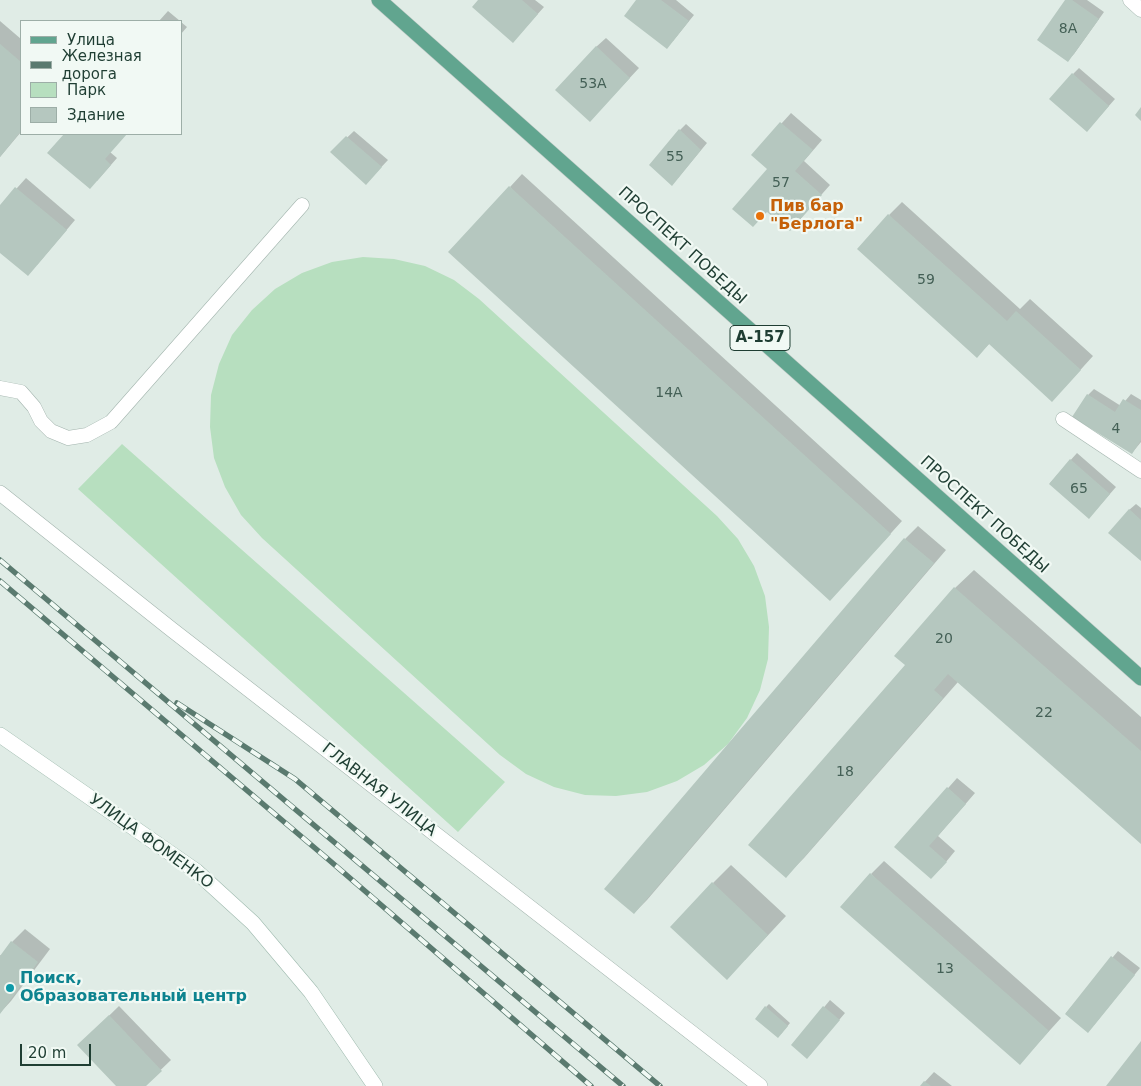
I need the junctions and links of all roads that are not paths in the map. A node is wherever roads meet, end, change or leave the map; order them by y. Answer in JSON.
{"nodes":[{"id":1,"x":378,"y":0,"type":"edge"},
{"id":2,"x":1130,"y":0,"type":"edge"},
{"id":3,"x":1141,"y":10,"type":"edge"},
{"id":4,"x":302,"y":205,"type":"dead end"},
{"id":5,"x":0,"y":388,"type":"edge"},
{"id":6,"x":1063,"y":419,"type":"dead end"},
{"id":7,"x":1141,"y":471,"type":"edge"},
{"id":8,"x":0,"y":493,"type":"edge"},
{"id":9,"x":1141,"y":678,"type":"edge"},
{"id":10,"x":0,"y":735,"type":"edge"},
{"id":11,"x":375,"y":1086,"type":"edge"},
{"id":12,"x":760,"y":1086,"type":"edge"}],
"edges":[{"from":1,"to":9,"type":"main road","name":"ПРОСПЕКТ ПОБЕДЫ","number":"А-157"},
{"from":2,"to":3,"type":"lane"},
{"from":4,"to":5,"type":"lane"},
{"from":6,"to":7,"type":"lane"},
{"from":8,"to":12,"type":"street","name":"ГЛАВНАЯ УЛИЦА"},
{"from":10,"to":11,"type":"street","name":"УЛИЦА ФОМЕНКО"}]}
